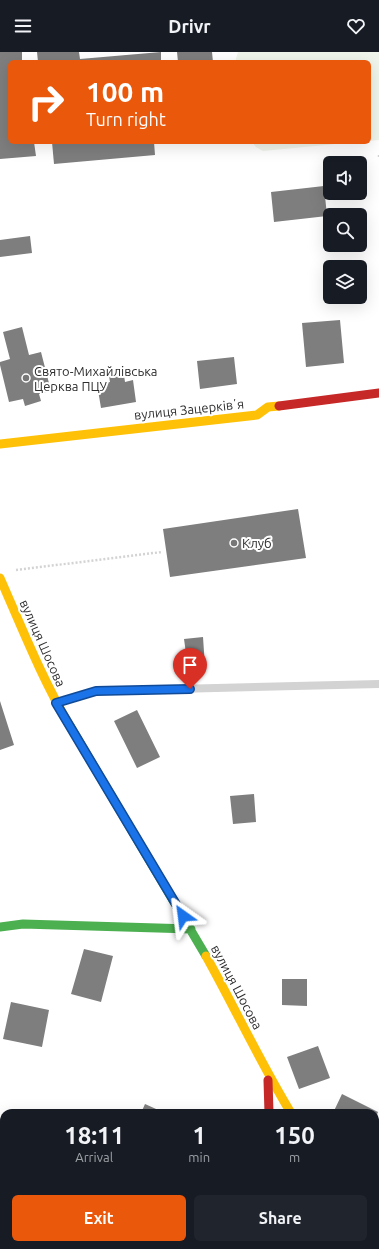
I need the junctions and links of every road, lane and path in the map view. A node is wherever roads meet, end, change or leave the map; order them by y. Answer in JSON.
{"nodes":[{"id":1,"x":379,"y":155,"type":"edge"},
{"id":2,"x":379,"y":159,"type":"edge"},
{"id":3,"x":379,"y":393,"type":"edge"},
{"id":4,"x":0,"y":444,"type":"edge"},
{"id":5,"x":162,"y":552,"type":"dead end"},
{"id":6,"x":16,"y":570,"type":"dead end"},
{"id":7,"x":0,"y":578,"type":"edge"},
{"id":8,"x":379,"y":684,"type":"edge"},
{"id":9,"x":56,"y":703,"type":"junction"},
{"id":10,"x":0,"y":927,"type":"edge"},
{"id":11,"x":191,"y":929,"type":"junction"},
{"id":12,"x":268,"y":1075,"type":"junction"},
{"id":13,"x":269,"y":1109,"type":"edge"},
{"id":14,"x":289,"y":1109,"type":"edge"}],
"edges":[{"from":1,"to":2,"type":"path"},
{"from":3,"to":4,"type":"street","name":"вулиця Зацерківʼя"},
{"from":5,"to":6,"type":"path"},
{"from":7,"to":9,"type":"street","name":"вулиця Шосова"},
{"from":8,"to":9,"type":"lane"},
{"from":9,"to":11,"type":"street","name":"вулиця Шосова"},
{"from":10,"to":11,"type":"street"},
{"from":11,"to":12,"type":"street","name":"вулиця Шосова"},
{"from":12,"to":13,"type":"street"},
{"from":12,"to":14,"type":"street","name":"вулиця Шосова"}]}
